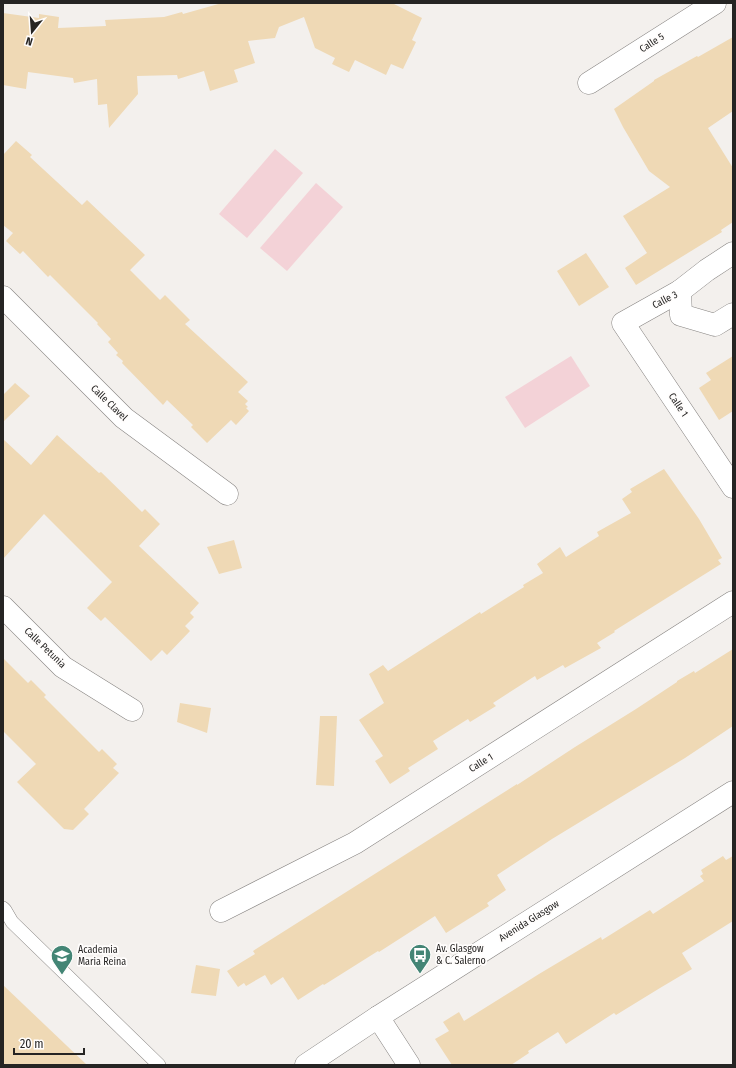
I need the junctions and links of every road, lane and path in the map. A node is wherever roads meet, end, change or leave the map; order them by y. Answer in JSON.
{"nodes":[{"id":1,"x":715,"y":3,"type":"edge"},
{"id":2,"x":589,"y":84,"type":"dead end"},
{"id":3,"x":733,"y":253,"type":"edge"},
{"id":4,"x":680,"y":291,"type":"junction"},
{"id":5,"x":3,"y":297,"type":"edge"},
{"id":6,"x":733,"y":314,"type":"edge"},
{"id":7,"x":623,"y":323,"type":"joint"},
{"id":8,"x":733,"y":487,"type":"edge"},
{"id":9,"x":227,"y":494,"type":"dead end"},
{"id":10,"x":733,"y":602,"type":"edge"},
{"id":11,"x":3,"y":607,"type":"edge"},
{"id":12,"x":132,"y":710,"type":"dead end"},
{"id":13,"x":733,"y":792,"type":"edge"},
{"id":14,"x":3,"y":908,"type":"edge"},
{"id":15,"x":221,"y":911,"type":"dead end"},
{"id":16,"x":378,"y":1016,"type":"junction"},
{"id":17,"x":159,"y":1065,"type":"edge"},
{"id":18,"x":306,"y":1065,"type":"edge"},
{"id":19,"x":409,"y":1065,"type":"edge"}],
"edges":[{"from":1,"to":2,"type":"street","name":"Calle 5"},
{"from":3,"to":4,"type":"street"},
{"from":4,"to":6,"type":"street","name":"Calle 3"},
{"from":4,"to":7,"type":"street","name":"Calle 3"},
{"from":5,"to":9,"type":"street","name":"Calle Clavel"},
{"from":7,"to":8,"type":"street","name":"Calle 1"},
{"from":10,"to":15,"type":"street","name":"Calle 1"},
{"from":11,"to":12,"type":"street","name":"Calle Petunia"},
{"from":13,"to":16,"type":"street","name":"Avenida Glasgow"},
{"from":14,"to":17,"type":"lane"},
{"from":16,"to":18,"type":"street","name":"Avenida Glasgow"},
{"from":16,"to":19,"type":"street"}]}
